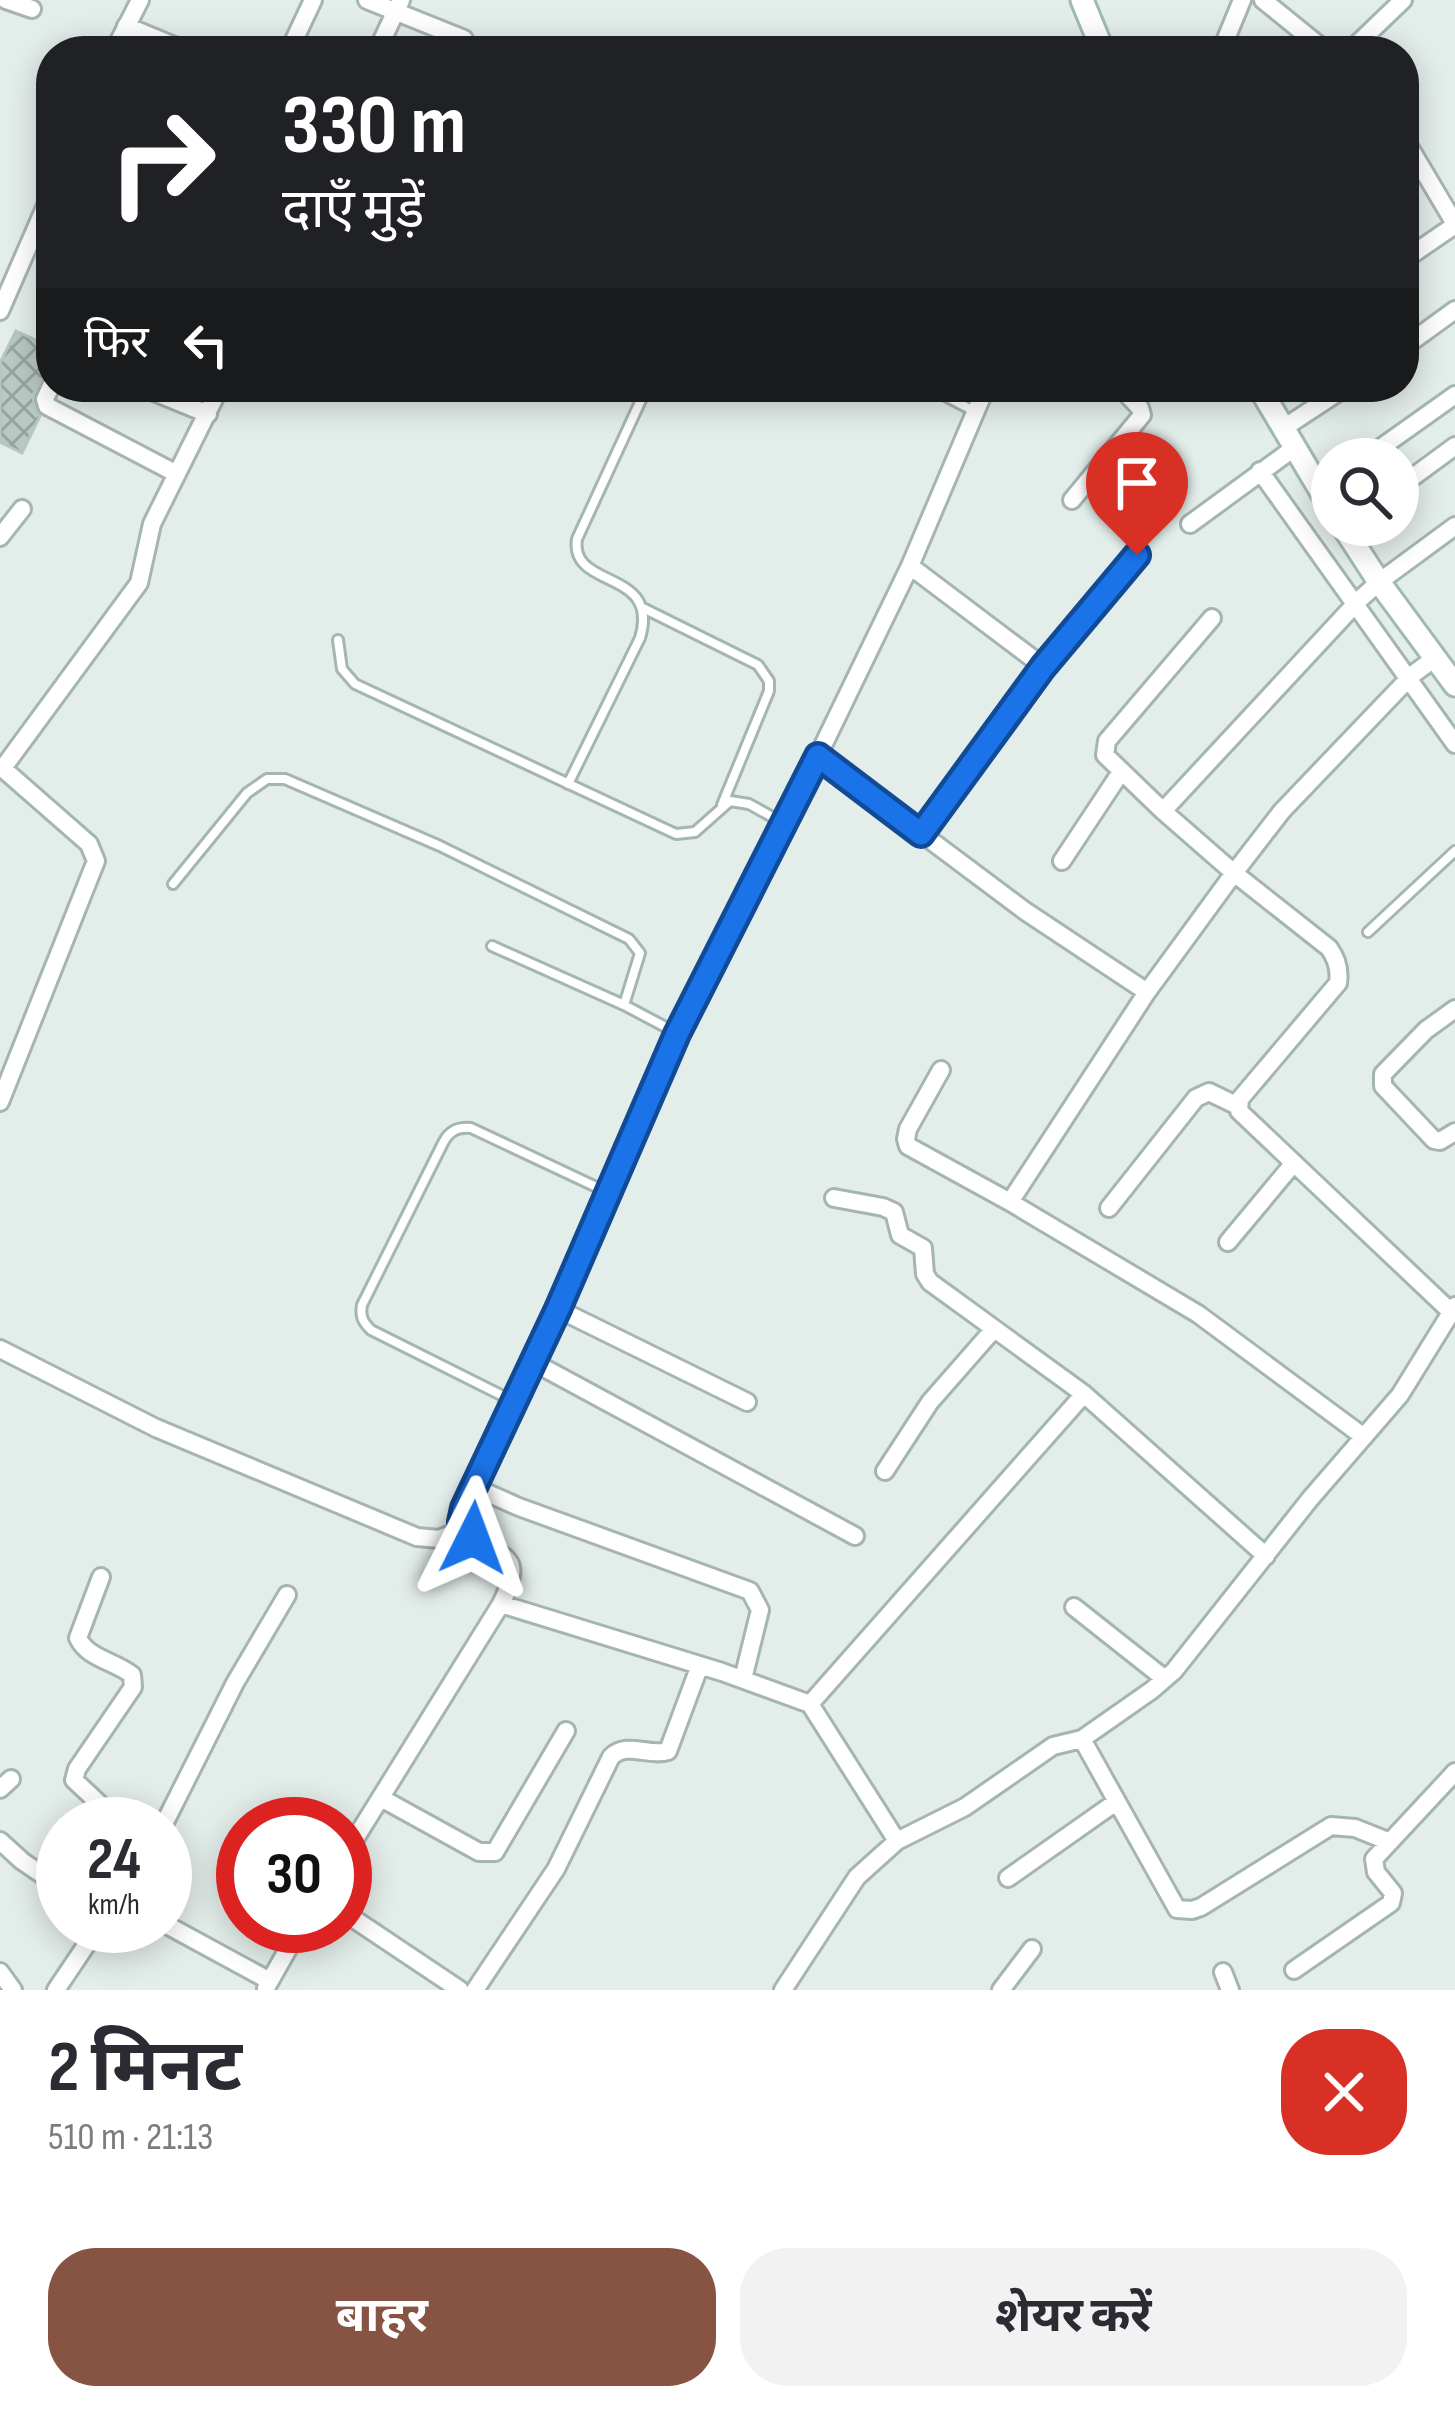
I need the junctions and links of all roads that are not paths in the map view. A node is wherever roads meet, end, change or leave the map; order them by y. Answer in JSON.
{"nodes":[{"id":1,"x":6,"y":0,"type":"edge"},
{"id":2,"x":140,"y":0,"type":"edge"},
{"id":3,"x":313,"y":0,"type":"edge"},
{"id":4,"x":367,"y":0,"type":"edge"},
{"id":5,"x":1082,"y":0,"type":"edge"},
{"id":6,"x":1242,"y":0,"type":"edge"},
{"id":7,"x":1263,"y":0,"type":"edge"},
{"id":8,"x":1403,"y":0,"type":"edge"},
{"id":9,"x":398,"y":6,"type":"edge"},
{"id":10,"x":32,"y":9,"type":"dead end"},
{"id":11,"x":127,"y":26,"type":"junction"},
{"id":12,"x":122,"y":36,"type":"edge"},
{"id":13,"x":151,"y":36,"type":"edge"},
{"id":14,"x":297,"y":36,"type":"edge"},
{"id":15,"x":383,"y":36,"type":"edge"},
{"id":16,"x":458,"y":36,"type":"edge"},
{"id":17,"x":1096,"y":36,"type":"edge"},
{"id":18,"x":1227,"y":36,"type":"edge"},
{"id":19,"x":1307,"y":36,"type":"edge"},
{"id":20,"x":1366,"y":36,"type":"edge"},
{"id":21,"x":1419,"y":164,"type":"edge"},
{"id":22,"x":1455,"y":225,"type":"edge"},
{"id":23,"x":36,"y":228,"type":"edge"},
{"id":24,"x":1419,"y":250,"type":"edge"},
{"id":25,"x":1455,"y":310,"type":"edge"},
{"id":26,"x":0,"y":311,"type":"edge"},
{"id":27,"x":1419,"y":336,"type":"edge"},
{"id":28,"x":1455,"y":395,"type":"edge"},
{"id":29,"x":46,"y":402,"type":"edge"},
{"id":30,"x":179,"y":402,"type":"edge"},
{"id":31,"x":213,"y":402,"type":"edge"},
{"id":32,"x":640,"y":402,"type":"edge"},
{"id":33,"x":957,"y":402,"type":"edge"},
{"id":34,"x":980,"y":402,"type":"edge"},
{"id":35,"x":1134,"y":402,"type":"edge"},
{"id":36,"x":1263,"y":402,"type":"edge"},
{"id":37,"x":1330,"y":402,"type":"edge"},
{"id":38,"x":976,"y":412,"type":"junction"},
{"id":39,"x":208,"y":414,"type":"junction"},
{"id":40,"x":1394,"y":438,"type":"edge"},
{"id":41,"x":1455,"y":446,"type":"edge"},
{"id":42,"x":1275,"y":455,"type":"junction"},
{"id":43,"x":1419,"y":473,"type":"edge"},
{"id":44,"x":177,"y":474,"type":"junction"},
{"id":45,"x":1311,"y":487,"type":"edge"},
{"id":46,"x":1072,"y":500,"type":"dead end"},
{"id":47,"x":22,"y":509,"type":"dead end"},
{"id":48,"x":1190,"y":524,"type":"dead end"},
{"id":49,"x":1455,"y":526,"type":"edge"},
{"id":50,"x":0,"y":537,"type":"edge"},
{"id":51,"x":1349,"y":546,"type":"edge"},
{"id":52,"x":1137,"y":555,"type":"dead end"},
{"id":53,"x":910,"y":566,"type":"junction"},
{"id":54,"x":1366,"y":594,"type":"junction"},
{"id":55,"x":644,"y":608,"type":"junction"},
{"id":56,"x":1212,"y":618,"type":"dead end"},
{"id":57,"x":338,"y":640,"type":"dead end"},
{"id":58,"x":1043,"y":667,"type":"junction"},
{"id":59,"x":1419,"y":670,"type":"junction"},
{"id":60,"x":1455,"y":685,"type":"edge"},
{"id":61,"x":1455,"y":744,"type":"edge"},
{"id":62,"x":818,"y":756,"type":"junction"},
{"id":63,"x":1,"y":767,"type":"edge"},
{"id":64,"x":1121,"y":772,"type":"junction"},
{"id":65,"x":568,"y":784,"type":"junction"},
{"id":66,"x":722,"y":806,"type":"junction"},
{"id":67,"x":1163,"y":811,"type":"junction"},
{"id":68,"x":785,"y":824,"type":"junction"},
{"id":69,"x":921,"y":834,"type":"junction"},
{"id":70,"x":1455,"y":850,"type":"edge"},
{"id":71,"x":1062,"y":861,"type":"dead end"},
{"id":72,"x":1234,"y":873,"type":"junction"},
{"id":73,"x":173,"y":884,"type":"dead end"},
{"id":74,"x":1368,"y":932,"type":"dead end"},
{"id":75,"x":492,"y":946,"type":"dead end"},
{"id":76,"x":1147,"y":992,"type":"junction"},
{"id":77,"x":624,"y":1005,"type":"junction"},
{"id":78,"x":1455,"y":1009,"type":"edge"},
{"id":79,"x":677,"y":1034,"type":"junction"},
{"id":80,"x":940,"y":1070,"type":"dead end"},
{"id":81,"x":5,"y":1078,"type":"edge"},
{"id":82,"x":0,"y":1102,"type":"edge"},
{"id":83,"x":1238,"y":1106,"type":"junction"},
{"id":84,"x":1455,"y":1132,"type":"edge"},
{"id":85,"x":1292,"y":1164,"type":"junction"},
{"id":86,"x":608,"y":1192,"type":"junction"},
{"id":87,"x":834,"y":1198,"type":"dead end"},
{"id":88,"x":1010,"y":1202,"type":"junction"},
{"id":89,"x":1109,"y":1208,"type":"dead end"},
{"id":90,"x":1228,"y":1241,"type":"dead end"},
{"id":91,"x":1453,"y":1308,"type":"edge"},
{"id":92,"x":558,"y":1309,"type":"junction"},
{"id":93,"x":994,"y":1329,"type":"junction"},
{"id":94,"x":2,"y":1356,"type":"edge"},
{"id":95,"x":533,"y":1362,"type":"junction"},
{"id":96,"x":1084,"y":1394,"type":"junction"},
{"id":97,"x":515,"y":1402,"type":"junction"},
{"id":98,"x":747,"y":1402,"type":"dead end"},
{"id":99,"x":1364,"y":1437,"type":"junction"},
{"id":100,"x":885,"y":1471,"type":"dead end"},
{"id":101,"x":476,"y":1488,"type":"junction"},
{"id":102,"x":464,"y":1529,"type":"junction"},
{"id":103,"x":855,"y":1536,"type":"dead end"},
{"id":104,"x":1266,"y":1556,"type":"junction"},
{"id":105,"x":101,"y":1576,"type":"dead end"},
{"id":106,"x":287,"y":1595,"type":"dead end"},
{"id":107,"x":501,"y":1604,"type":"junction"},
{"id":108,"x":1074,"y":1607,"type":"dead end"},
{"id":109,"x":700,"y":1665,"type":"junction"},
{"id":110,"x":1165,"y":1678,"type":"junction"},
{"id":111,"x":743,"y":1679,"type":"junction"},
{"id":112,"x":810,"y":1704,"type":"junction"},
{"id":113,"x":566,"y":1730,"type":"dead end"},
{"id":114,"x":1082,"y":1739,"type":"junction"},
{"id":115,"x":1455,"y":1772,"type":"edge"},
{"id":116,"x":92,"y":1797,"type":"edge"},
{"id":117,"x":177,"y":1797,"type":"edge"},
{"id":118,"x":381,"y":1798,"type":"junction"},
{"id":119,"x":1117,"y":1802,"type":"junction"},
{"id":120,"x":372,"y":1812,"type":"edge"},
{"id":121,"x":0,"y":1841,"type":"edge"},
{"id":122,"x":897,"y":1841,"type":"junction"},
{"id":123,"x":1390,"y":1841,"type":"junction"},
{"id":124,"x":36,"y":1868,"type":"edge"},
{"id":125,"x":1008,"y":1878,"type":"dead end"},
{"id":126,"x":372,"y":1931,"type":"edge"},
{"id":127,"x":192,"y":1940,"type":"edge"},
{"id":128,"x":1032,"y":1949,"type":"dead end"},
{"id":129,"x":81,"y":1953,"type":"edge"},
{"id":130,"x":286,"y":1953,"type":"edge"},
{"id":131,"x":1294,"y":1970,"type":"dead end"},
{"id":132,"x":0,"y":1972,"type":"edge"},
{"id":133,"x":1223,"y":1972,"type":"dead end"},
{"id":134,"x":267,"y":1986,"type":"edge"},
{"id":135,"x":13,"y":1990,"type":"edge"},
{"id":136,"x":56,"y":1990,"type":"edge"},
{"id":137,"x":458,"y":1990,"type":"edge"},
{"id":138,"x":475,"y":1990,"type":"edge"},
{"id":139,"x":783,"y":1990,"type":"edge"},
{"id":140,"x":1001,"y":1990,"type":"edge"},
{"id":141,"x":1230,"y":1990,"type":"edge"}],
"edges":[{"from":1,"to":10,"type":"street"},
{"from":2,"to":11,"type":"street"},
{"from":3,"to":14,"type":"street"},
{"from":4,"to":9,"type":"street"},
{"from":5,"to":17,"type":"main road"},
{"from":6,"to":18,"type":"street"},
{"from":7,"to":19,"type":"street"},
{"from":8,"to":20,"type":"street"},
{"from":9,"to":15,"type":"street"},
{"from":9,"to":16,"type":"street"},
{"from":11,"to":12,"type":"street"},
{"from":11,"to":13,"type":"street"},
{"from":21,"to":22,"type":"street"},
{"from":22,"to":24,"type":"street"},
{"from":23,"to":26,"type":"street"},
{"from":25,"to":27,"type":"street"},
{"from":28,"to":40,"type":"street"},
{"from":29,"to":44,"type":"street"},
{"from":30,"to":39,"type":"street"},
{"from":31,"to":39,"type":"street"},
{"from":32,"to":55,"type":"lane"},
{"from":33,"to":38,"type":"lane"},
{"from":34,"to":38,"type":"street"},
{"from":35,"to":46,"type":"street"},
{"from":36,"to":42,"type":"main road"},
{"from":37,"to":42,"type":"street"},
{"from":38,"to":53,"type":"street"},
{"from":39,"to":44,"type":"street"},
{"from":41,"to":43,"type":"street"},
{"from":42,"to":45,"type":"main road"},
{"from":42,"to":48,"type":"street"},
{"from":42,"to":54,"type":"street"},
{"from":44,"to":63,"type":"street"},
{"from":47,"to":50,"type":"street"},
{"from":49,"to":54,"type":"street"},
{"from":51,"to":54,"type":"main road"},
{"from":52,"to":58,"type":"street"},
{"from":53,"to":58,"type":"street"},
{"from":53,"to":62,"type":"street"},
{"from":54,"to":59,"type":"main road"},
{"from":54,"to":59,"type":"street"},
{"from":54,"to":67,"type":"street"},
{"from":55,"to":65,"type":"lane"},
{"from":55,"to":66,"type":"lane"},
{"from":56,"to":64,"type":"street"},
{"from":57,"to":65,"type":"lane"},
{"from":58,"to":69,"type":"street"},
{"from":59,"to":60,"type":"main road"},
{"from":59,"to":61,"type":"street"},
{"from":59,"to":72,"type":"street"},
{"from":62,"to":68,"type":"street"},
{"from":62,"to":69,"type":"street"},
{"from":63,"to":81,"type":"street"},
{"from":64,"to":67,"type":"street"},
{"from":64,"to":71,"type":"street"},
{"from":65,"to":66,"type":"lane"},
{"from":66,"to":68,"type":"lane"},
{"from":67,"to":72,"type":"street"},
{"from":68,"to":79,"type":"street"},
{"from":69,"to":76,"type":"street"},
{"from":70,"to":74,"type":"lane"},
{"from":72,"to":76,"type":"street"},
{"from":72,"to":83,"type":"street"},
{"from":73,"to":77,"type":"lane"},
{"from":75,"to":77,"type":"lane"},
{"from":76,"to":88,"type":"street"},
{"from":77,"to":79,"type":"lane"},
{"from":78,"to":84,"type":"street"},
{"from":79,"to":86,"type":"street"},
{"from":80,"to":88,"type":"street"},
{"from":81,"to":82,"type":"street"},
{"from":83,"to":85,"type":"street"},
{"from":83,"to":89,"type":"street"},
{"from":85,"to":90,"type":"street"},
{"from":85,"to":91,"type":"street"},
{"from":86,"to":92,"type":"street"},
{"from":86,"to":97,"type":"lane"},
{"from":87,"to":93,"type":"street"},
{"from":88,"to":99,"type":"street"},
{"from":91,"to":99,"type":"street"},
{"from":92,"to":95,"type":"street"},
{"from":92,"to":98,"type":"street"},
{"from":93,"to":96,"type":"street"},
{"from":93,"to":100,"type":"street"},
{"from":94,"to":102,"type":"street"},
{"from":95,"to":97,"type":"street"},
{"from":95,"to":103,"type":"street"},
{"from":96,"to":104,"type":"street"},
{"from":96,"to":112,"type":"street"},
{"from":97,"to":101,"type":"street"},
{"from":99,"to":104,"type":"street"},
{"from":101,"to":102,"type":"street"},
{"from":101,"to":111,"type":"street"},
{"from":102,"to":107,"type":"street"},
{"from":104,"to":110,"type":"street"},
{"from":105,"to":116,"type":"street"},
{"from":106,"to":117,"type":"street"},
{"from":107,"to":109,"type":"street"},
{"from":107,"to":118,"type":"street"},
{"from":108,"to":110,"type":"street"},
{"from":109,"to":111,"type":"street"},
{"from":109,"to":138,"type":"street"},
{"from":110,"to":114,"type":"street"},
{"from":111,"to":112,"type":"street"},
{"from":112,"to":122,"type":"street"},
{"from":113,"to":118,"type":"street"},
{"from":114,"to":119,"type":"street"},
{"from":114,"to":122,"type":"street"},
{"from":115,"to":123,"type":"street"},
{"from":118,"to":120,"type":"street"},
{"from":119,"to":123,"type":"street"},
{"from":119,"to":125,"type":"street"},
{"from":121,"to":124,"type":"street"},
{"from":122,"to":139,"type":"street"},
{"from":123,"to":131,"type":"street"},
{"from":126,"to":137,"type":"street"},
{"from":127,"to":134,"type":"street"},
{"from":128,"to":140,"type":"street"},
{"from":129,"to":136,"type":"street"},
{"from":130,"to":134,"type":"street"},
{"from":132,"to":135,"type":"street"},
{"from":133,"to":141,"type":"street"}]}
